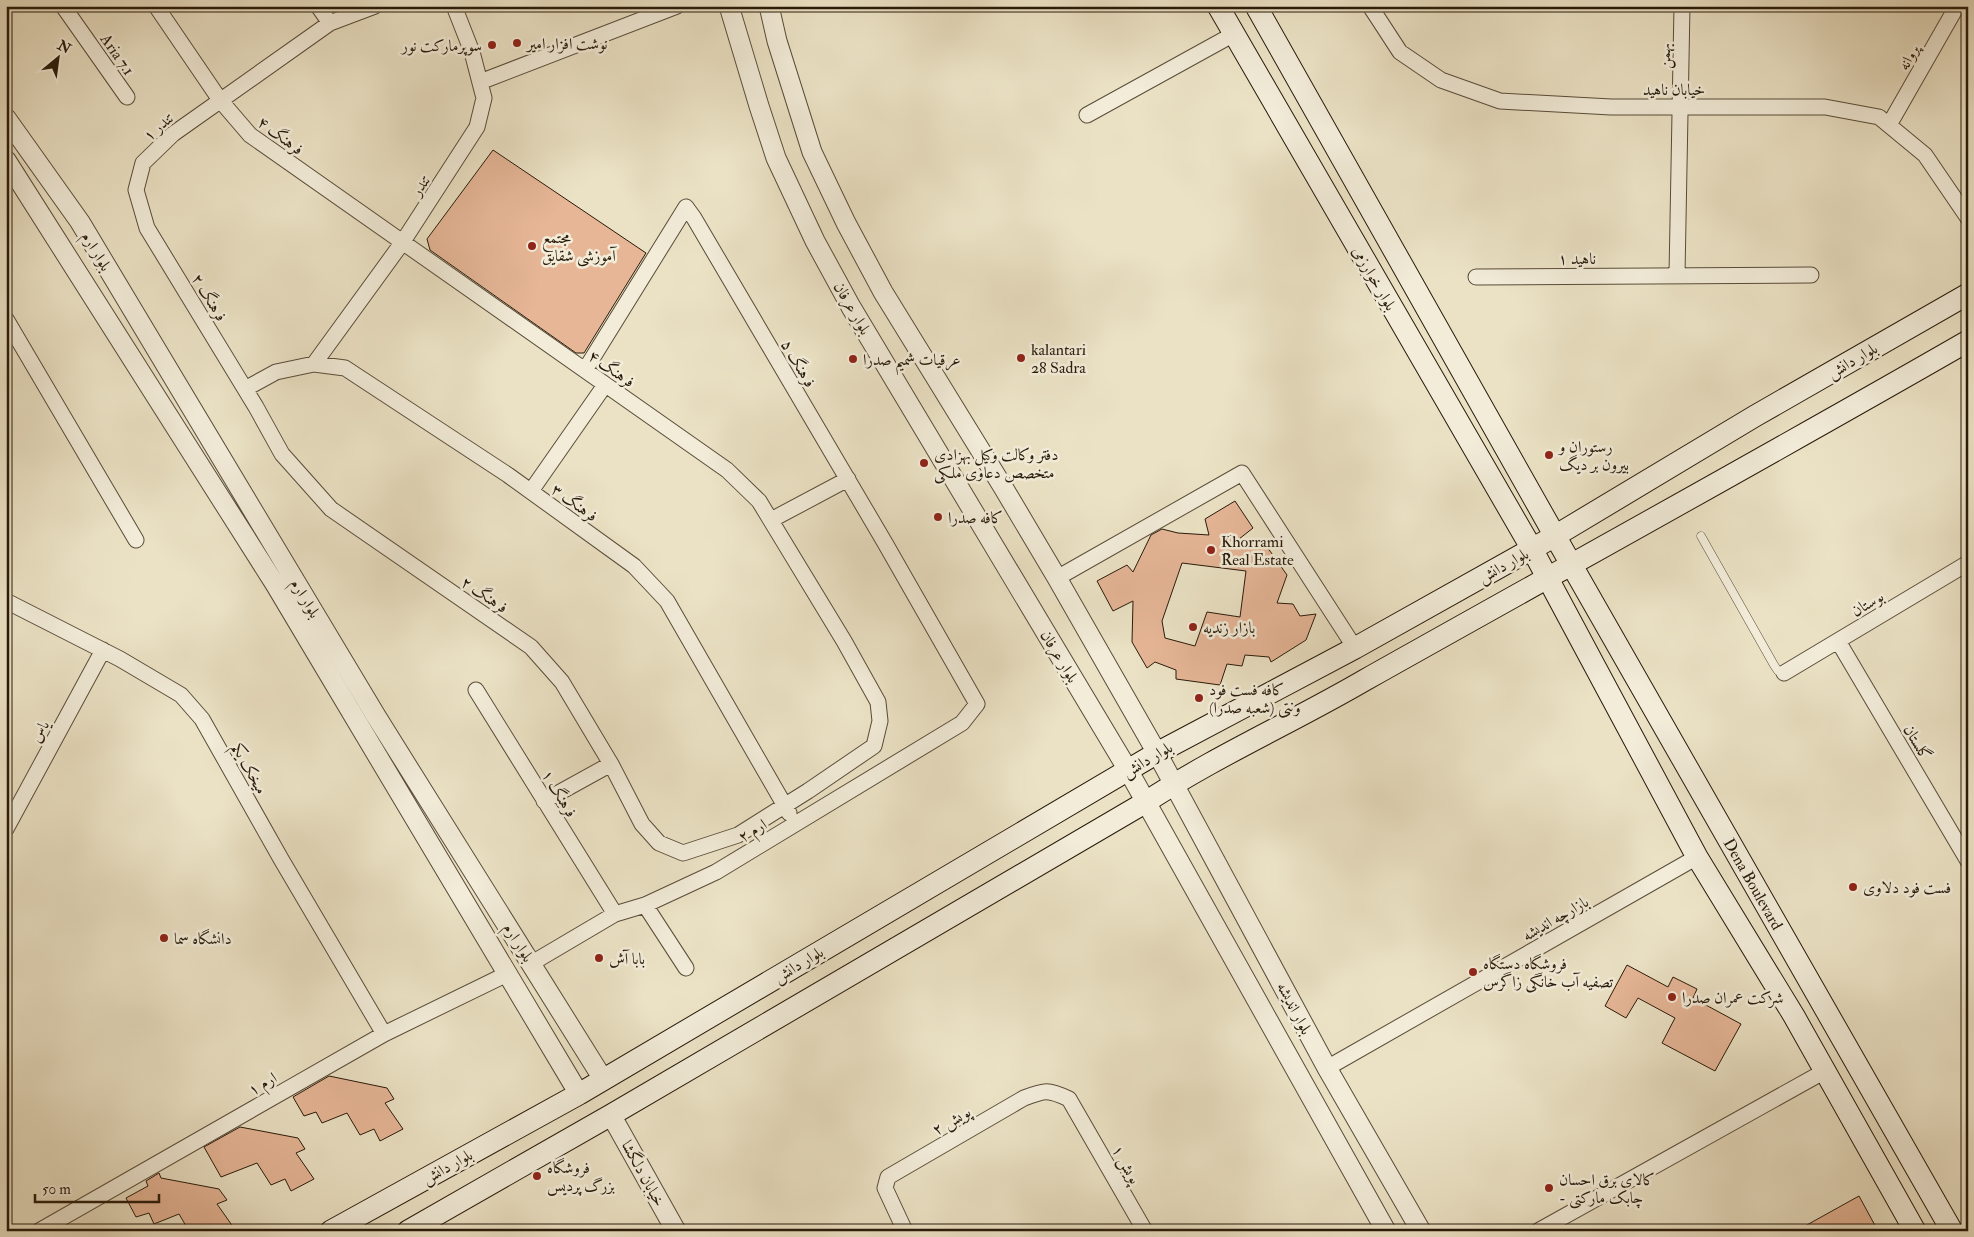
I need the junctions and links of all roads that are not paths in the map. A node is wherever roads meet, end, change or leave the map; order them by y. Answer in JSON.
{"nodes":[{"id":1,"x":63,"y":6,"type":"edge"},
{"id":2,"x":156,"y":6,"type":"edge"},
{"id":3,"x":318,"y":6,"type":"edge"},
{"id":4,"x":375,"y":6,"type":"edge"},
{"id":5,"x":454,"y":6,"type":"edge"},
{"id":6,"x":677,"y":6,"type":"edge"},
{"id":7,"x":729,"y":6,"type":"edge"},
{"id":8,"x":769,"y":6,"type":"edge"},
{"id":9,"x":1218,"y":6,"type":"edge"},
{"id":10,"x":1256,"y":6,"type":"edge"},
{"id":11,"x":1370,"y":6,"type":"edge"},
{"id":12,"x":1682,"y":6,"type":"edge"},
{"id":13,"x":1956,"y":6,"type":"edge"},
{"id":14,"x":330,"y":23,"type":"junction"},
{"id":15,"x":1234,"y":34,"type":"junction"},
{"id":16,"x":480,"y":82,"type":"junction"},
{"id":17,"x":127,"y":97,"type":"dead end"},
{"id":18,"x":220,"y":100,"type":"junction"},
{"id":19,"x":1681,"y":107,"type":"junction"},
{"id":20,"x":1087,"y":115,"type":"dead end"},
{"id":21,"x":6,"y":118,"type":"edge"},
{"id":22,"x":1890,"y":126,"type":"junction"},
{"id":23,"x":6,"y":160,"type":"edge"},
{"id":24,"x":136,"y":190,"type":"joint"},
{"id":25,"x":1968,"y":218,"type":"edge"},
{"id":26,"x":402,"y":243,"type":"junction"},
{"id":27,"x":1678,"y":275,"type":"junction"},
{"id":28,"x":1811,"y":275,"type":"dead end"},
{"id":29,"x":1476,"y":276,"type":"dead end"},
{"id":30,"x":1968,"y":294,"type":"edge"},
{"id":31,"x":6,"y":319,"type":"edge"},
{"id":32,"x":1968,"y":342,"type":"edge"},
{"id":33,"x":314,"y":364,"type":"junction"},
{"id":34,"x":585,"y":370,"type":"junction"},
{"id":35,"x":605,"y":384,"type":"junction"},
{"id":36,"x":245,"y":389,"type":"junction"},
{"id":37,"x":204,"y":428,"type":"junction"},
{"id":38,"x":185,"y":442,"type":"junction"},
{"id":39,"x":848,"y":479,"type":"junction"},
{"id":40,"x":531,"y":491,"type":"junction"},
{"id":41,"x":771,"y":520,"type":"junction"},
{"id":42,"x":1555,"y":536,"type":"junction"},
{"id":43,"x":1701,"y":536,"type":"dead end"},
{"id":44,"x":136,"y":540,"type":"dead end"},
{"id":45,"x":1532,"y":549,"type":"junction"},
{"id":46,"x":1968,"y":563,"type":"edge"},
{"id":47,"x":1572,"y":564,"type":"junction"},
{"id":48,"x":1548,"y":577,"type":"junction"},
{"id":49,"x":1057,"y":578,"type":"junction"},
{"id":50,"x":6,"y":601,"type":"edge"},
{"id":51,"x":1838,"y":641,"type":"junction"},
{"id":52,"x":1355,"y":648,"type":"junction"},
{"id":53,"x":103,"y":650,"type":"junction"},
{"id":54,"x":1784,"y":673,"type":"joint"},
{"id":55,"x":476,"y":690,"type":"dead end"},
{"id":56,"x":977,"y":704,"type":"joint"},
{"id":57,"x":874,"y":746,"type":"joint"},
{"id":58,"x":1157,"y":753,"type":"junction"},
{"id":59,"x":611,"y":764,"type":"junction"},
{"id":60,"x":1128,"y":770,"type":"junction"},
{"id":61,"x":1174,"y":784,"type":"junction"},
{"id":62,"x":544,"y":801,"type":"junction"},
{"id":63,"x":1146,"y":802,"type":"junction"},
{"id":64,"x":784,"y":806,"type":"junction"},
{"id":65,"x":795,"y":825,"type":"junction"},
{"id":66,"x":6,"y":829,"type":"edge"},
{"id":67,"x":1697,"y":857,"type":"junction"},
{"id":68,"x":1968,"y":861,"type":"edge"},
{"id":69,"x":645,"y":905,"type":"junction"},
{"id":70,"x":615,"y":914,"type":"junction"},
{"id":71,"x":532,"y":963,"type":"junction"},
{"id":72,"x":686,"y":968,"type":"dead end"},
{"id":73,"x":507,"y":974,"type":"junction"},
{"id":74,"x":384,"y":1034,"type":"junction"},
{"id":75,"x":579,"y":1041,"type":"junction"},
{"id":76,"x":554,"y":1052,"type":"junction"},
{"id":77,"x":1327,"y":1068,"type":"junction"},
{"id":78,"x":1825,"y":1071,"type":"junction"},
{"id":79,"x":603,"y":1079,"type":"junction"},
{"id":80,"x":579,"y":1094,"type":"junction"},
{"id":81,"x":611,"y":1115,"type":"junction"},
{"id":82,"x":1080,"y":1115,"type":"joint"},
{"id":83,"x":39,"y":1231,"type":"edge"},
{"id":84,"x":330,"y":1231,"type":"edge"},
{"id":85,"x":408,"y":1231,"type":"edge"},
{"id":86,"x":676,"y":1231,"type":"edge"},
{"id":87,"x":905,"y":1231,"type":"edge"},
{"id":88,"x":1145,"y":1231,"type":"edge"},
{"id":89,"x":1386,"y":1231,"type":"edge"},
{"id":90,"x":1421,"y":1231,"type":"edge"},
{"id":91,"x":1538,"y":1231,"type":"edge"},
{"id":92,"x":1915,"y":1231,"type":"edge"},
{"id":93,"x":1952,"y":1231,"type":"edge"}],
"edges":[{"from":1,"to":17,"type":"street","name":"Aria 7.1"},
{"from":2,"to":18,"type":"street","name":"فرهنگ ۴"},
{"from":3,"to":14,"type":"street"},
{"from":4,"to":14,"type":"street","name":"تندر ۱"},
{"from":5,"to":16,"type":"street","name":"تندر"},
{"from":6,"to":16,"type":"street"},
{"from":7,"to":60,"type":"street","name":"بلوار عرفان"},
{"from":8,"to":49,"type":"street","name":"بلوار عرفان"},
{"from":9,"to":15,"type":"main road","name":"بلوار خوارزمی"},
{"from":10,"to":42,"type":"main road","name":"بلوار خوارزمی"},
{"from":11,"to":19,"type":"street","name":"خیابان ناهید"},
{"from":12,"to":19,"type":"street","name":"بهمن"},
{"from":13,"to":22,"type":"street","name":"پروانه"},
{"from":14,"to":18,"type":"street","name":"تندر ۱"},
{"from":15,"to":20,"type":"street"},
{"from":15,"to":45,"type":"main road","name":"بلوار خوارزمی"},
{"from":16,"to":26,"type":"street","name":"تندر"},
{"from":18,"to":24,"type":"street","name":"تندر ۱"},
{"from":18,"to":26,"type":"street","name":"فرهنگ ۴"},
{"from":19,"to":22,"type":"street","name":"خیابان ناهید"},
{"from":19,"to":27,"type":"street"},
{"from":21,"to":37,"type":"street","name":"بلوار ارم"},
{"from":22,"to":25,"type":"street","name":"خیابان ناهید"},
{"from":23,"to":38,"type":"street","name":"بلوار ارم"},
{"from":24,"to":36,"type":"street","name":"فرهنگ ۲"},
{"from":26,"to":33,"type":"street","name":"تندر"},
{"from":26,"to":34,"type":"street","name":"فرهنگ ۴"},
{"from":27,"to":28,"type":"street","name":"ناهید ۱"},
{"from":27,"to":29,"type":"street","name":"ناهید ۱"},
{"from":30,"to":42,"type":"main road","name":"بلوار دانش"},
{"from":31,"to":44,"type":"street"},
{"from":32,"to":47,"type":"main road","name":"بلوار دانش"},
{"from":33,"to":36,"type":"street","name":"فرهنگ ۳"},
{"from":33,"to":40,"type":"street","name":"فرهنگ ۳"},
{"from":34,"to":35,"type":"street","name":"فرهنگ ۴"},
{"from":34,"to":39,"type":"street","name":"فرهنگ ۵"},
{"from":35,"to":40,"type":"street"},
{"from":35,"to":41,"type":"street","name":"فرهنگ ۴"},
{"from":36,"to":59,"type":"street","name":"فرهنگ ۲"},
{"from":37,"to":38,"type":"street"},
{"from":37,"to":71,"type":"street","name":"بلوار ارم"},
{"from":38,"to":73,"type":"street","name":"بلوار ارم"},
{"from":39,"to":41,"type":"street"},
{"from":39,"to":56,"type":"street","name":"فرهنگ ۵"},
{"from":40,"to":64,"type":"street","name":"فرهنگ ۳"},
{"from":41,"to":57,"type":"street","name":"فرهنگ ۴"},
{"from":42,"to":45,"type":"main road","name":"بلوار دانش"},
{"from":42,"to":47,"type":"main road","name":"Dena Boulevard"},
{"from":43,"to":54,"type":"lane"},
{"from":45,"to":48,"type":"main road"},
{"from":45,"to":52,"type":"main road","name":"بلوار دانش"},
{"from":46,"to":51,"type":"street","name":"بوستان"},
{"from":47,"to":48,"type":"main road","name":"بلوار دانش"},
{"from":47,"to":93,"type":"main road","name":"Dena Boulevard"},
{"from":48,"to":61,"type":"main road","name":"بلوار دانش"},
{"from":48,"to":67,"type":"main road"},
{"from":49,"to":52,"type":"street"},
{"from":49,"to":58,"type":"street","name":"بلوار عرفان"},
{"from":50,"to":53,"type":"street","name":"میخک یکم"},
{"from":51,"to":54,"type":"street","name":"بوستان"},
{"from":51,"to":68,"type":"street","name":"گلستان"},
{"from":52,"to":58,"type":"main road","name":"بلوار دانش"},
{"from":53,"to":66,"type":"street","name":"یاس"},
{"from":53,"to":74,"type":"street","name":"میخک یکم"},
{"from":55,"to":62,"type":"street","name":"فرهنگ ۱"},
{"from":56,"to":65,"type":"street","name":"ارم ۲"},
{"from":57,"to":64,"type":"street","name":"فرهنگ ۲"},
{"from":58,"to":60,"type":"main road","name":"بلوار دانش"},
{"from":58,"to":61,"type":"street","name":"بلوار اندیشه"},
{"from":59,"to":62,"type":"street"},
{"from":59,"to":64,"type":"street","name":"فرهنگ ۲"},
{"from":60,"to":63,"type":"street","name":"بلوار عرفان"},
{"from":60,"to":79,"type":"main road","name":"بلوار دانش"},
{"from":61,"to":63,"type":"main road","name":"بلوار دانش"},
{"from":61,"to":77,"type":"street","name":"بلوار اندیشه"},
{"from":62,"to":70,"type":"street","name":"فرهنگ ۱"},
{"from":63,"to":81,"type":"main road","name":"بلوار دانش"},
{"from":63,"to":89,"type":"street","name":"بلوار اندیشه"},
{"from":64,"to":65,"type":"street","name":"فرهنگ ۳"},
{"from":65,"to":69,"type":"street","name":"ارم ۲"},
{"from":67,"to":77,"type":"street","name":"بازارچه اندیشه"},
{"from":67,"to":78,"type":"main road"},
{"from":69,"to":70,"type":"street","name":"ارم ۲"},
{"from":69,"to":72,"type":"street"},
{"from":70,"to":71,"type":"street","name":"ارم ۲"},
{"from":71,"to":75,"type":"street","name":"بلوار ارم"},
{"from":73,"to":74,"type":"street","name":"ارم ۱"},
{"from":73,"to":76,"type":"street","name":"بلوار ارم"},
{"from":74,"to":83,"type":"street","name":"ارم ۱"},
{"from":75,"to":76,"type":"street"},
{"from":75,"to":79,"type":"street","name":"بلوار ارم"},
{"from":76,"to":80,"type":"street","name":"بلوار ارم"},
{"from":77,"to":90,"type":"street","name":"بلوار اندیشه"},
{"from":78,"to":91,"type":"street"},
{"from":78,"to":92,"type":"main road"},
{"from":79,"to":80,"type":"main road","name":"بلوار دانش"},
{"from":80,"to":84,"type":"main road","name":"بلوار دانش"},
{"from":81,"to":85,"type":"main road","name":"بلوار دانش"},
{"from":81,"to":86,"type":"street","name":"خیابان دلگشا"},
{"from":82,"to":87,"type":"street","name":"پویش ۲"},
{"from":82,"to":88,"type":"street","name":"پویش ۱"}]}
